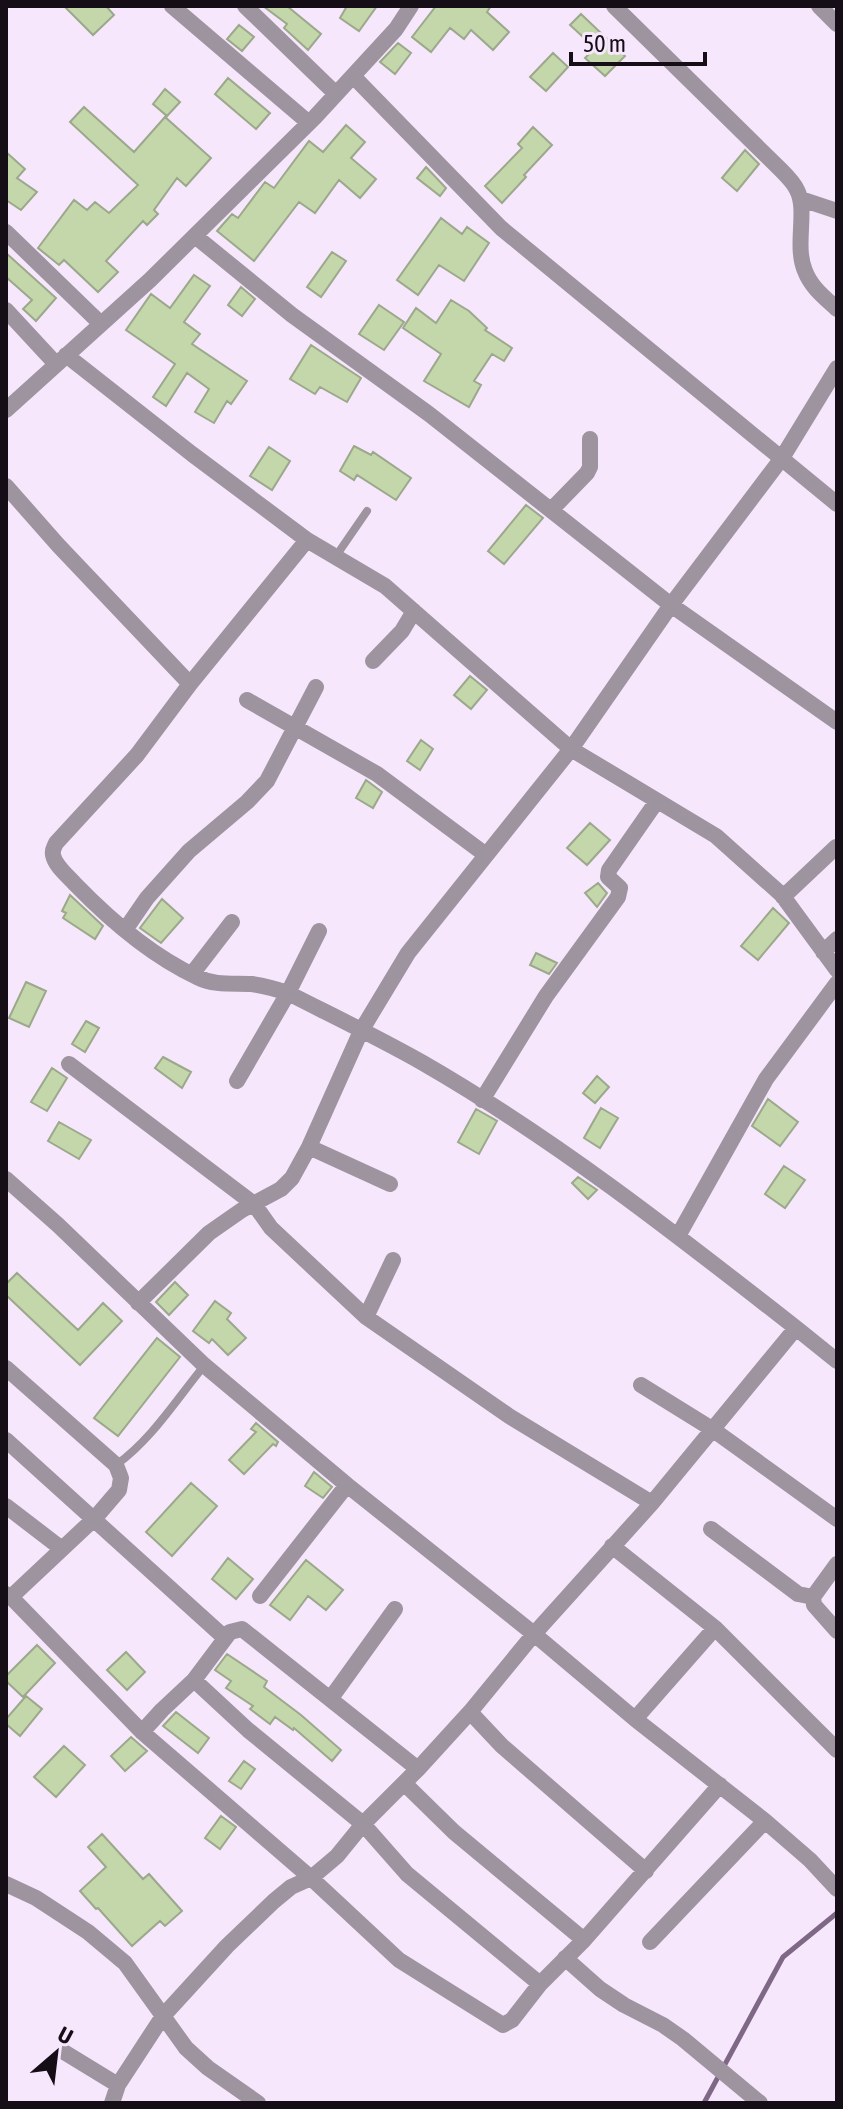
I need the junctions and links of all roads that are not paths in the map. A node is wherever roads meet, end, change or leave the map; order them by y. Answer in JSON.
{"nodes":[{"id":1,"x":172,"y":6,"type":"edge"},
{"id":2,"x":245,"y":6,"type":"edge"},
{"id":3,"x":411,"y":6,"type":"edge"},
{"id":4,"x":614,"y":6,"type":"edge"},
{"id":5,"x":819,"y":6,"type":"edge"},
{"id":6,"x":837,"y":24,"type":"edge"},
{"id":7,"x":353,"y":76,"type":"junction"},
{"id":8,"x":336,"y":94,"type":"junction"},
{"id":9,"x":309,"y":123,"type":"junction"},
{"id":10,"x":801,"y":199,"type":"junction"},
{"id":11,"x":837,"y":211,"type":"edge"},
{"id":12,"x":6,"y":232,"type":"edge"},
{"id":13,"x":195,"y":236,"type":"junction"},
{"id":14,"x":837,"y":309,"type":"edge"},
{"id":15,"x":6,"y":310,"type":"edge"},
{"id":16,"x":101,"y":324,"type":"junction"},
{"id":17,"x":61,"y":360,"type":"junction"},
{"id":18,"x":837,"y":368,"type":"edge"},
{"id":19,"x":6,"y":410,"type":"edge"},
{"id":20,"x":590,"y":439,"type":"dead end"},
{"id":21,"x":782,"y":458,"type":"junction"},
{"id":22,"x":6,"y":486,"type":"edge"},
{"id":23,"x":837,"y":504,"type":"edge"},
{"id":24,"x":551,"y":510,"type":"junction"},
{"id":25,"x":367,"y":511,"type":"dead end"},
{"id":26,"x":307,"y":540,"type":"junction"},
{"id":27,"x":335,"y":557,"type":"junction"},
{"id":28,"x":671,"y":605,"type":"junction"},
{"id":29,"x":414,"y":611,"type":"junction"},
{"id":30,"x":373,"y":661,"type":"dead end"},
{"id":31,"x":190,"y":684,"type":"junction"},
{"id":32,"x":316,"y":687,"type":"dead end"},
{"id":33,"x":247,"y":700,"type":"dead end"},
{"id":34,"x":837,"y":722,"type":"edge"},
{"id":35,"x":296,"y":728,"type":"junction"},
{"id":36,"x":571,"y":749,"type":"junction"},
{"id":37,"x":657,"y":801,"type":"junction"},
{"id":38,"x":836,"y":847,"type":"edge"},
{"id":39,"x":486,"y":855,"type":"junction"},
{"id":40,"x":783,"y":897,"type":"junction"},
{"id":41,"x":232,"y":922,"type":"dead end"},
{"id":42,"x":125,"y":930,"type":"junction"},
{"id":43,"x":319,"y":931,"type":"dead end"},
{"id":44,"x":837,"y":939,"type":"edge"},
{"id":45,"x":823,"y":952,"type":"junction"},
{"id":46,"x":837,"y":970,"type":"edge"},
{"id":47,"x":192,"y":974,"type":"junction"},
{"id":48,"x":837,"y":983,"type":"edge"},
{"id":49,"x":288,"y":993,"type":"junction"},
{"id":50,"x":361,"y":1031,"type":"junction"},
{"id":51,"x":69,"y":1064,"type":"dead end"},
{"id":52,"x":237,"y":1081,"type":"dead end"},
{"id":53,"x":482,"y":1100,"type":"junction"},
{"id":54,"x":309,"y":1147,"type":"junction"},
{"id":55,"x":6,"y":1179,"type":"edge"},
{"id":56,"x":390,"y":1184,"type":"dead end"},
{"id":57,"x":254,"y":1204,"type":"junction"},
{"id":58,"x":678,"y":1236,"type":"junction"},
{"id":59,"x":393,"y":1260,"type":"dead end"},
{"id":60,"x":138,"y":1303,"type":"junction"},
{"id":61,"x":366,"y":1317,"type":"junction"},
{"id":62,"x":796,"y":1328,"type":"junction"},
{"id":63,"x":837,"y":1361,"type":"edge"},
{"id":64,"x":204,"y":1365,"type":"junction"},
{"id":65,"x":6,"y":1368,"type":"edge"},
{"id":66,"x":641,"y":1385,"type":"dead end"},
{"id":67,"x":712,"y":1429,"type":"junction"},
{"id":68,"x":6,"y":1440,"type":"edge"},
{"id":69,"x":116,"y":1465,"type":"junction"},
{"id":70,"x":347,"y":1485,"type":"junction"},
{"id":71,"x":652,"y":1503,"type":"junction"},
{"id":72,"x":6,"y":1506,"type":"edge"},
{"id":73,"x":95,"y":1518,"type":"junction"},
{"id":74,"x":837,"y":1519,"type":"edge"},
{"id":75,"x":711,"y":1529,"type":"dead end"},
{"id":76,"x":612,"y":1546,"type":"junction"},
{"id":77,"x":62,"y":1549,"type":"junction"},
{"id":78,"x":837,"y":1564,"type":"edge"},
{"id":79,"x":9,"y":1596,"type":"edge"},
{"id":80,"x":260,"y":1596,"type":"dead end"},
{"id":81,"x":813,"y":1597,"type":"junction"},
{"id":82,"x":395,"y":1609,"type":"dead end"},
{"id":83,"x":715,"y":1628,"type":"junction"},
{"id":84,"x":837,"y":1631,"type":"edge"},
{"id":85,"x":534,"y":1634,"type":"junction"},
{"id":86,"x":225,"y":1638,"type":"junction"},
{"id":87,"x":194,"y":1680,"type":"junction"},
{"id":88,"x":331,"y":1698,"type":"junction"},
{"id":89,"x":470,"y":1712,"type":"junction"},
{"id":90,"x":635,"y":1719,"type":"junction"},
{"id":91,"x":142,"y":1732,"type":"junction"},
{"id":92,"x":837,"y":1750,"type":"edge"},
{"id":93,"x":418,"y":1769,"type":"junction"},
{"id":94,"x":404,"y":1783,"type":"junction"},
{"id":95,"x":720,"y":1785,"type":"junction"},
{"id":96,"x":765,"y":1821,"type":"junction"},
{"id":97,"x":363,"y":1824,"type":"junction"},
{"id":98,"x":646,"y":1871,"type":"junction"},
{"id":99,"x":311,"y":1878,"type":"junction"},
{"id":100,"x":6,"y":1884,"type":"edge"},
{"id":101,"x":837,"y":1889,"type":"edge"},
{"id":102,"x":584,"y":1940,"type":"junction"},
{"id":103,"x":650,"y":1942,"type":"dead end"},
{"id":104,"x":565,"y":1958,"type":"junction"},
{"id":105,"x":540,"y":1984,"type":"junction"},
{"id":106,"x":163,"y":2016,"type":"junction"},
{"id":107,"x":64,"y":2052,"type":"dead end"},
{"id":108,"x":118,"y":2085,"type":"junction"},
{"id":109,"x":112,"y":2103,"type":"edge"},
{"id":110,"x":258,"y":2103,"type":"edge"},
{"id":111,"x":760,"y":2103,"type":"edge"}],
"edges":[{"from":1,"to":9,"type":"street"},
{"from":2,"to":8,"type":"street"},
{"from":3,"to":7,"type":"street"},
{"from":4,"to":10,"type":"street"},
{"from":5,"to":6,"type":"street"},
{"from":7,"to":8,"type":"street"},
{"from":7,"to":21,"type":"street"},
{"from":8,"to":9,"type":"street"},
{"from":9,"to":13,"type":"street"},
{"from":10,"to":11,"type":"street"},
{"from":10,"to":14,"type":"street"},
{"from":12,"to":16,"type":"street"},
{"from":13,"to":16,"type":"street"},
{"from":13,"to":24,"type":"street"},
{"from":15,"to":17,"type":"street"},
{"from":16,"to":17,"type":"street"},
{"from":17,"to":19,"type":"street"},
{"from":17,"to":26,"type":"street"},
{"from":18,"to":21,"type":"street"},
{"from":20,"to":24,"type":"street"},
{"from":21,"to":23,"type":"street"},
{"from":21,"to":28,"type":"street"},
{"from":22,"to":31,"type":"street"},
{"from":24,"to":28,"type":"street"},
{"from":25,"to":27,"type":"lane"},
{"from":26,"to":27,"type":"street"},
{"from":26,"to":31,"type":"street"},
{"from":27,"to":29,"type":"street"},
{"from":28,"to":34,"type":"street"},
{"from":28,"to":36,"type":"street"},
{"from":29,"to":30,"type":"street"},
{"from":29,"to":36,"type":"street"},
{"from":31,"to":42,"type":"street"},
{"from":32,"to":35,"type":"street"},
{"from":33,"to":35,"type":"street"},
{"from":35,"to":39,"type":"street"},
{"from":35,"to":42,"type":"street"},
{"from":36,"to":37,"type":"street"},
{"from":36,"to":39,"type":"street"},
{"from":37,"to":40,"type":"street"},
{"from":37,"to":53,"type":"street"},
{"from":38,"to":40,"type":"street"},
{"from":39,"to":50,"type":"street"},
{"from":40,"to":45,"type":"street"},
{"from":41,"to":47,"type":"street"},
{"from":42,"to":47,"type":"street"},
{"from":43,"to":49,"type":"street"},
{"from":44,"to":45,"type":"street"},
{"from":45,"to":46,"type":"street"},
{"from":47,"to":49,"type":"street"},
{"from":48,"to":58,"type":"street"},
{"from":49,"to":50,"type":"street"},
{"from":49,"to":52,"type":"street"},
{"from":50,"to":53,"type":"street"},
{"from":50,"to":54,"type":"street"},
{"from":51,"to":57,"type":"street"},
{"from":53,"to":58,"type":"street"},
{"from":54,"to":56,"type":"street"},
{"from":54,"to":57,"type":"street"},
{"from":55,"to":60,"type":"street"},
{"from":57,"to":60,"type":"street"},
{"from":57,"to":61,"type":"street"},
{"from":58,"to":62,"type":"street"},
{"from":59,"to":61,"type":"street"},
{"from":60,"to":64,"type":"street"},
{"from":61,"to":71,"type":"street"},
{"from":62,"to":63,"type":"street"},
{"from":62,"to":67,"type":"street"},
{"from":64,"to":69,"type":"lane"},
{"from":64,"to":70,"type":"street"},
{"from":65,"to":69,"type":"street"},
{"from":66,"to":67,"type":"street"},
{"from":67,"to":71,"type":"street"},
{"from":67,"to":74,"type":"street"},
{"from":68,"to":73,"type":"street"},
{"from":69,"to":73,"type":"street"},
{"from":70,"to":80,"type":"street"},
{"from":70,"to":85,"type":"street"},
{"from":71,"to":76,"type":"street"},
{"from":72,"to":77,"type":"street"},
{"from":73,"to":77,"type":"street"},
{"from":73,"to":86,"type":"street"},
{"from":75,"to":81,"type":"street"},
{"from":76,"to":83,"type":"street"},
{"from":76,"to":85,"type":"street"},
{"from":77,"to":79,"type":"street"},
{"from":78,"to":81,"type":"street"},
{"from":79,"to":91,"type":"street"},
{"from":81,"to":84,"type":"street"},
{"from":82,"to":88,"type":"street"},
{"from":83,"to":90,"type":"street"},
{"from":83,"to":92,"type":"street"},
{"from":85,"to":89,"type":"street"},
{"from":85,"to":90,"type":"street"},
{"from":86,"to":87,"type":"street"},
{"from":86,"to":88,"type":"street"},
{"from":87,"to":91,"type":"street"},
{"from":87,"to":97,"type":"street"},
{"from":88,"to":93,"type":"street"},
{"from":89,"to":93,"type":"street"},
{"from":89,"to":98,"type":"street"},
{"from":90,"to":95,"type":"street"},
{"from":91,"to":99,"type":"street"},
{"from":93,"to":94,"type":"street"},
{"from":94,"to":97,"type":"street"},
{"from":94,"to":102,"type":"street"},
{"from":95,"to":96,"type":"street"},
{"from":95,"to":98,"type":"street"},
{"from":96,"to":101,"type":"street"},
{"from":96,"to":103,"type":"street"},
{"from":97,"to":99,"type":"street"},
{"from":97,"to":105,"type":"street"},
{"from":98,"to":102,"type":"street"},
{"from":99,"to":105,"type":"street"},
{"from":99,"to":106,"type":"street"},
{"from":100,"to":106,"type":"street"},
{"from":102,"to":104,"type":"street"},
{"from":104,"to":105,"type":"street"},
{"from":104,"to":111,"type":"street"},
{"from":106,"to":108,"type":"street"},
{"from":106,"to":110,"type":"street"},
{"from":107,"to":108,"type":"street"},
{"from":108,"to":109,"type":"street"}]}
